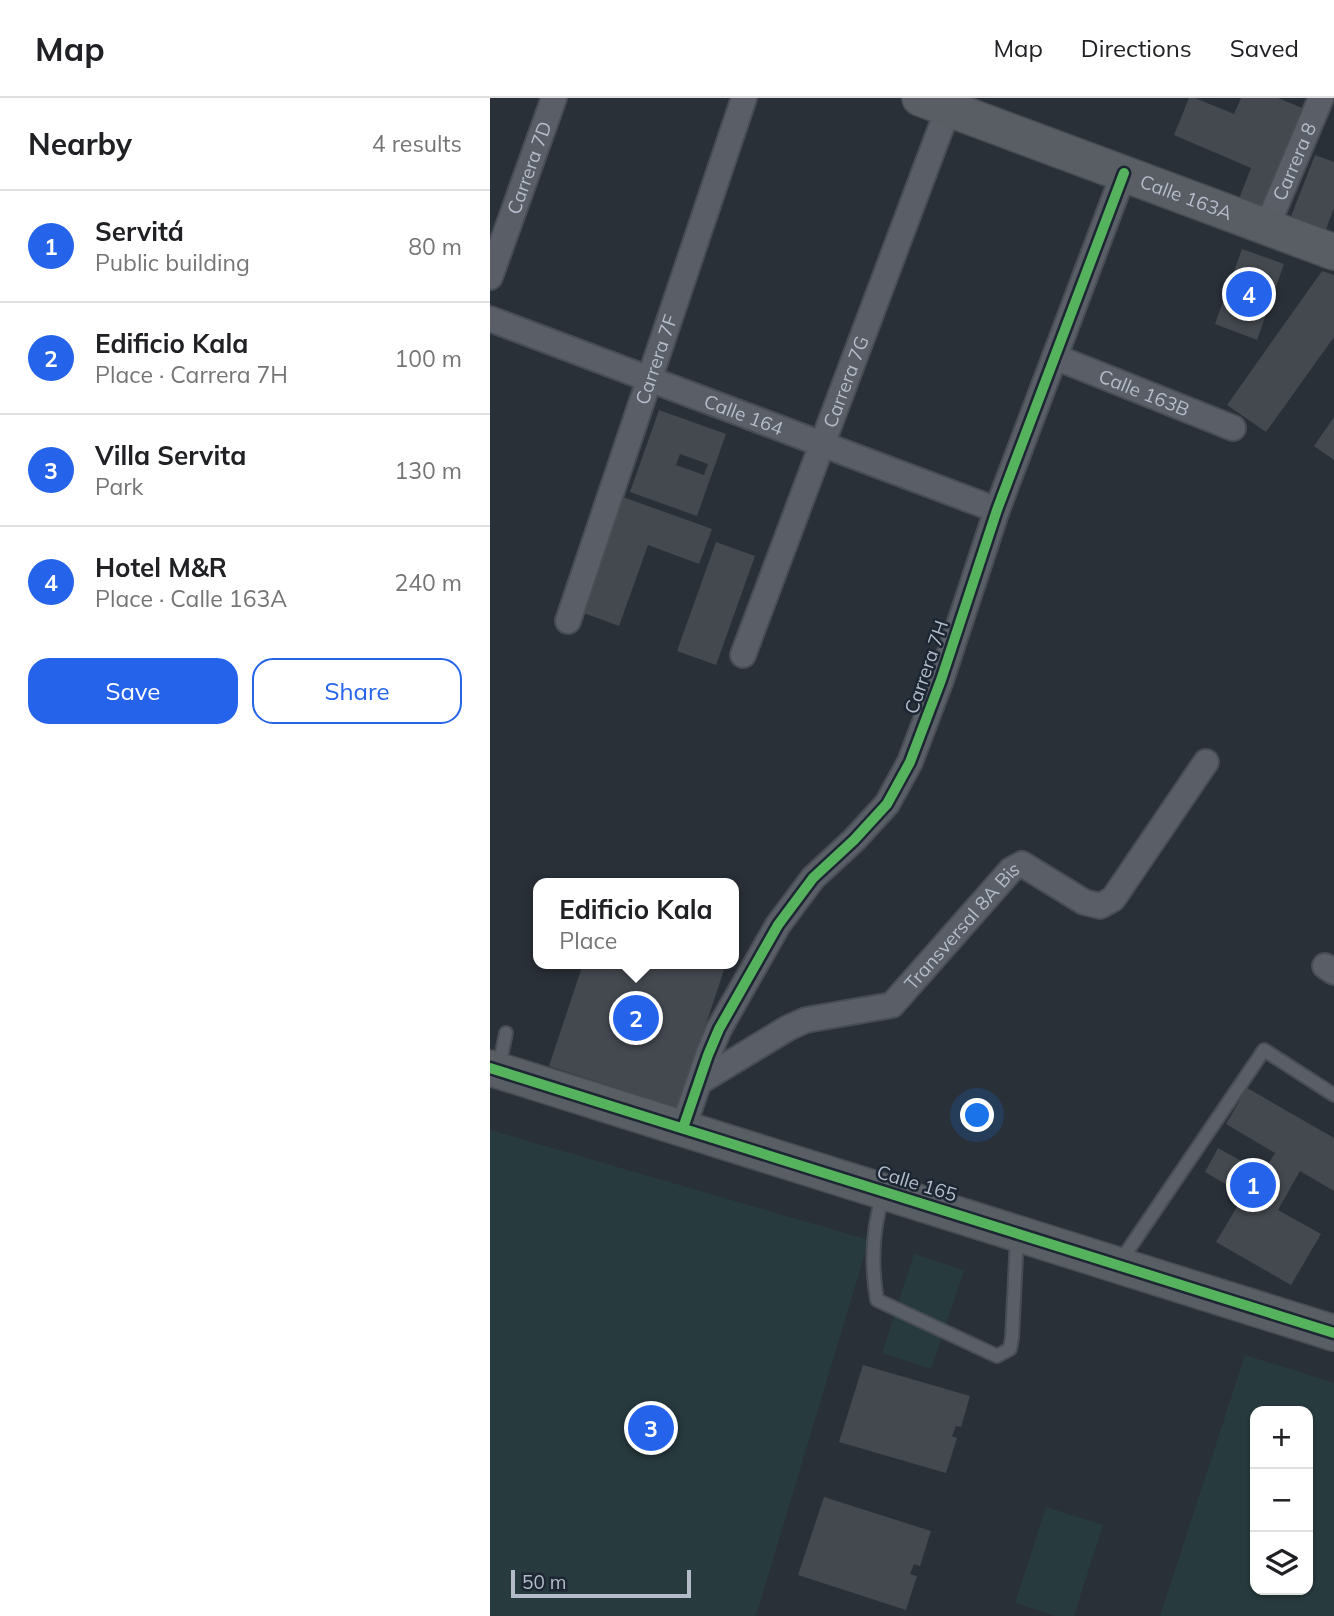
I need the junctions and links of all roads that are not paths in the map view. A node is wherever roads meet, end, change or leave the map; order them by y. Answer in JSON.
{"nodes":[{"id":1,"x":554,"y":98,"type":"edge"},
{"id":2,"x":744,"y":98,"type":"edge"},
{"id":3,"x":1321,"y":98,"type":"edge"},
{"id":4,"x":934,"y":103,"type":"edge"},
{"id":5,"x":1124,"y":173,"type":"junction"},
{"id":6,"x":1267,"y":226,"type":"junction"},
{"id":7,"x":1334,"y":252,"type":"edge"},
{"id":8,"x":490,"y":277,"type":"edge"},
{"id":9,"x":490,"y":318,"type":"edge"},
{"id":10,"x":1055,"y":357,"type":"junction"},
{"id":11,"x":649,"y":379,"type":"junction"},
{"id":12,"x":1233,"y":428,"type":"dead end"},
{"id":13,"x":822,"y":444,"type":"junction"},
{"id":14,"x":998,"y":510,"type":"junction"},
{"id":15,"x":568,"y":621,"type":"dead end"},
{"id":16,"x":743,"y":655,"type":"dead end"},
{"id":17,"x":1206,"y":762,"type":"dead end"},
{"id":18,"x":506,"y":1033,"type":"dead end"},
{"id":19,"x":494,"y":1069,"type":"edge"},
{"id":20,"x":699,"y":1082,"type":"junction"},
{"id":21,"x":1334,"y":1095,"type":"edge"},
{"id":22,"x":683,"y":1128,"type":"junction"},
{"id":23,"x":884,"y":1192,"type":"junction"},
{"id":24,"x":1017,"y":1233,"type":"junction"},
{"id":25,"x":1119,"y":1265,"type":"junction"},
{"id":26,"x":1331,"y":1326,"type":"edge"}],
"edges":[{"from":1,"to":8,"type":"street","name":"Carrera 7D"},
{"from":2,"to":11,"type":"street","name":"Carrera 7F"},
{"from":3,"to":6,"type":"street","name":"Carrera 8"},
{"from":4,"to":5,"type":"street","name":"Calle 163A"},
{"from":4,"to":13,"type":"street","name":"Carrera 7G"},
{"from":5,"to":6,"type":"street","name":"Calle 163A"},
{"from":5,"to":10,"type":"street","name":"Carrera 7H"},
{"from":6,"to":7,"type":"street","name":"Calle 163A"},
{"from":9,"to":11,"type":"street","name":"Calle 164"},
{"from":10,"to":12,"type":"street","name":"Calle 163B"},
{"from":10,"to":14,"type":"street","name":"Carrera 7H"},
{"from":11,"to":13,"type":"street","name":"Calle 164"},
{"from":11,"to":15,"type":"street","name":"Carrera 7F"},
{"from":13,"to":14,"type":"street","name":"Calle 164"},
{"from":13,"to":16,"type":"street","name":"Carrera 7G"},
{"from":14,"to":20,"type":"street","name":"Carrera 7H"},
{"from":17,"to":20,"type":"street","name":"Transversal 8A Bis"},
{"from":18,"to":19,"type":"lane"},
{"from":19,"to":22,"type":"street","name":"Calle 165"},
{"from":20,"to":22,"type":"street","name":"Carrera 7H"},
{"from":21,"to":25,"type":"lane"},
{"from":22,"to":23,"type":"street","name":"Calle 165"},
{"from":23,"to":24,"type":"street","name":"Calle 165"},
{"from":23,"to":24,"type":"lane"},
{"from":24,"to":25,"type":"street","name":"Calle 165"},
{"from":25,"to":26,"type":"street","name":"Calle 165"}]}
